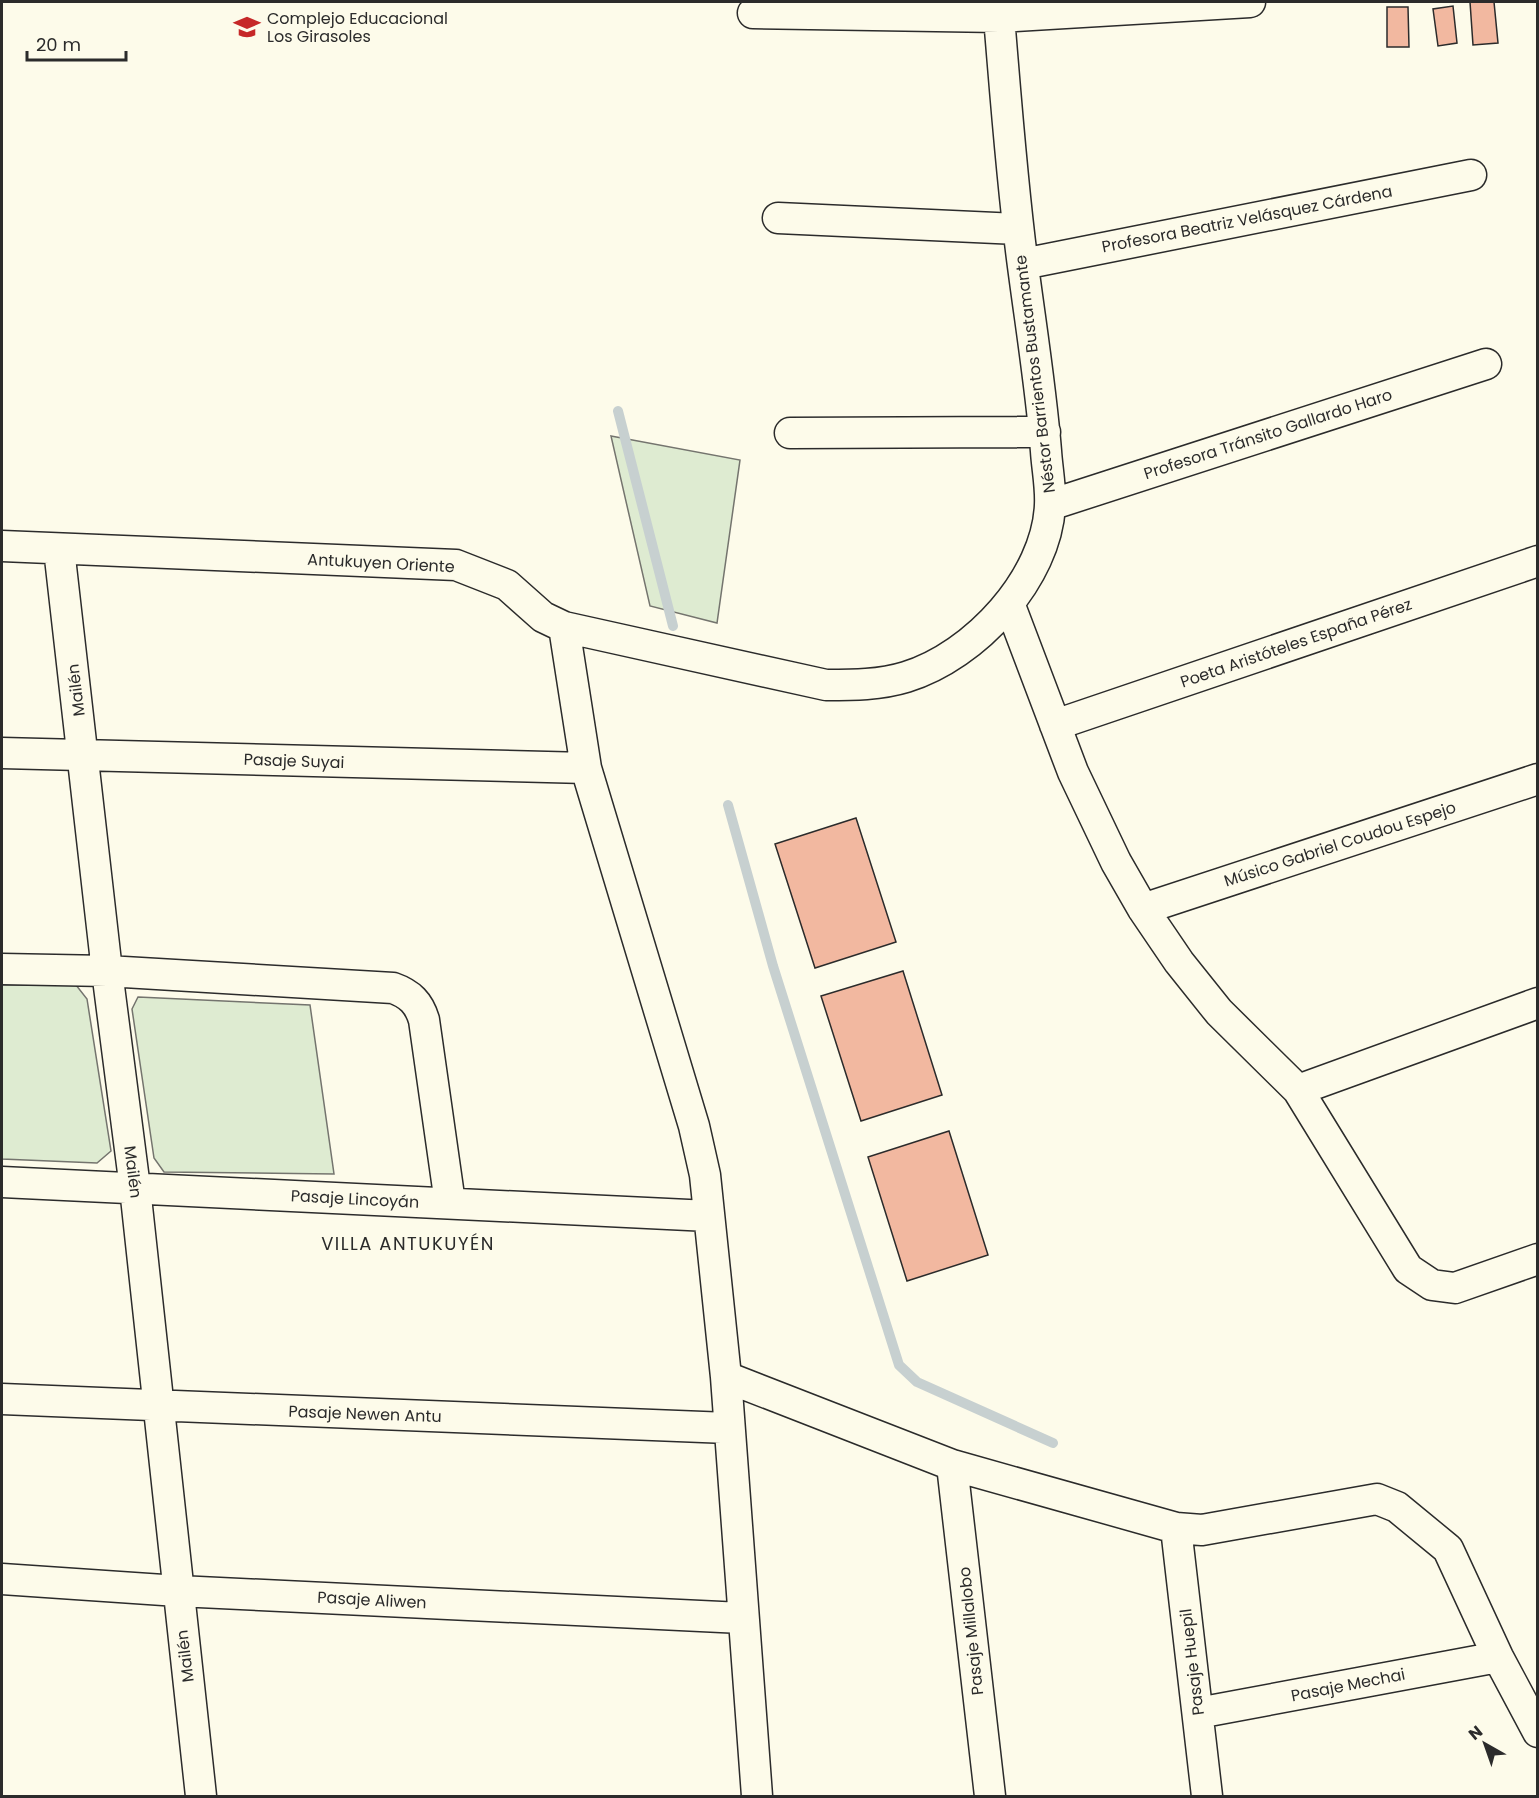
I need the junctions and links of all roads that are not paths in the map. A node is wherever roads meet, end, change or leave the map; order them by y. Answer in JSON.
{"nodes":[{"id":1,"x":1251,"y":2,"type":"edge"},
{"id":2,"x":998,"y":7,"type":"edge"},
{"id":3,"x":753,"y":13,"type":"dead end"},
{"id":4,"x":1471,"y":175,"type":"dead end"},
{"id":5,"x":778,"y":219,"type":"dead end"},
{"id":6,"x":1018,"y":229,"type":"junction"},
{"id":7,"x":1023,"y":264,"type":"junction"},
{"id":8,"x":1486,"y":364,"type":"dead end"},
{"id":9,"x":1045,"y":432,"type":"junction"},
{"id":10,"x":790,"y":433,"type":"dead end"},
{"id":11,"x":1050,"y":505,"type":"junction"},
{"id":12,"x":2,"y":546,"type":"edge"},
{"id":13,"x":59,"y":549,"type":"junction"},
{"id":14,"x":1538,"y":561,"type":"edge"},
{"id":15,"x":1009,"y":603,"type":"junction"},
{"id":16,"x":564,"y":627,"type":"junction"},
{"id":17,"x":845,"y":685,"type":"joint"},
{"id":18,"x":1055,"y":725,"type":"junction"},
{"id":19,"x":2,"y":753,"type":"edge"},
{"id":20,"x":84,"y":755,"type":"junction"},
{"id":21,"x":586,"y":768,"type":"junction"},
{"id":22,"x":1538,"y":779,"type":"edge"},
{"id":23,"x":1143,"y":909,"type":"junction"},
{"id":24,"x":2,"y":969,"type":"edge"},
{"id":25,"x":107,"y":971,"type":"junction"},
{"id":26,"x":1538,"y":1003,"type":"edge"},
{"id":27,"x":1298,"y":1089,"type":"junction"},
{"id":28,"x":2,"y":1182,"type":"edge"},
{"id":29,"x":135,"y":1188,"type":"junction"},
{"id":30,"x":450,"y":1203,"type":"junction"},
{"id":31,"x":709,"y":1216,"type":"junction"},
{"id":32,"x":1538,"y":1259,"type":"edge"},
{"id":33,"x":726,"y":1377,"type":"junction"},
{"id":34,"x":2,"y":1399,"type":"edge"},
{"id":35,"x":158,"y":1406,"type":"junction"},
{"id":36,"x":728,"y":1428,"type":"junction"},
{"id":37,"x":952,"y":1465,"type":"junction"},
{"id":38,"x":1176,"y":1528,"type":"junction"},
{"id":39,"x":2,"y":1579,"type":"edge"},
{"id":40,"x":178,"y":1590,"type":"junction"},
{"id":41,"x":742,"y":1618,"type":"junction"},
{"id":42,"x":1498,"y":1657,"type":"junction"},
{"id":43,"x":1198,"y":1713,"type":"junction"},
{"id":44,"x":1538,"y":1732,"type":"edge"},
{"id":45,"x":201,"y":1797,"type":"edge"},
{"id":46,"x":758,"y":1797,"type":"edge"},
{"id":47,"x":990,"y":1797,"type":"edge"},
{"id":48,"x":1207,"y":1797,"type":"edge"}],
"edges":[{"from":1,"to":2,"type":"street"},
{"from":2,"to":3,"type":"street"},
{"from":2,"to":6,"type":"street","name":"Néstor Barrientos Bustamante"},
{"from":4,"to":7,"type":"street","name":"Profesora Beatriz Velásquez Cárdena"},
{"from":5,"to":6,"type":"street"},
{"from":6,"to":7,"type":"street","name":"Néstor Barrientos Bustamante"},
{"from":7,"to":9,"type":"street","name":"Néstor Barrientos Bustamante"},
{"from":8,"to":11,"type":"street","name":"Profesora Tránsito Gallardo Haro"},
{"from":9,"to":10,"type":"street"},
{"from":9,"to":11,"type":"street","name":"Néstor Barrientos Bustamante"},
{"from":11,"to":15,"type":"street","name":"Néstor Barrientos Bustamante"},
{"from":12,"to":13,"type":"street","name":"Antukuyen Oriente"},
{"from":13,"to":16,"type":"street","name":"Antukuyen Oriente"},
{"from":13,"to":20,"type":"street","name":"Mailén"},
{"from":14,"to":18,"type":"street","name":"Poeta Aristóteles España Pérez"},
{"from":15,"to":17,"type":"street","name":"Néstor Barrientos Bustamante"},
{"from":15,"to":18,"type":"street"},
{"from":16,"to":17,"type":"street","name":"Antukuyen Oriente"},
{"from":16,"to":21,"type":"street"},
{"from":18,"to":23,"type":"street"},
{"from":19,"to":20,"type":"street","name":"Pasaje Suyai"},
{"from":20,"to":21,"type":"street","name":"Pasaje Suyai"},
{"from":20,"to":25,"type":"street","name":"Mailén"},
{"from":21,"to":31,"type":"street"},
{"from":22,"to":23,"type":"street","name":"Músico Gabriel Coudou Espejo"},
{"from":23,"to":27,"type":"street"},
{"from":24,"to":25,"type":"street"},
{"from":25,"to":29,"type":"street","name":"Mailén"},
{"from":25,"to":30,"type":"street"},
{"from":26,"to":27,"type":"street"},
{"from":27,"to":32,"type":"street"},
{"from":28,"to":29,"type":"street","name":"Pasaje Lincoyán"},
{"from":29,"to":30,"type":"street","name":"Pasaje Lincoyán"},
{"from":29,"to":35,"type":"street","name":"Mailén"},
{"from":30,"to":31,"type":"street","name":"Pasaje Lincoyán"},
{"from":31,"to":33,"type":"street"},
{"from":33,"to":36,"type":"street"},
{"from":33,"to":37,"type":"street"},
{"from":34,"to":35,"type":"street","name":"Pasaje Newen Antu"},
{"from":35,"to":36,"type":"street","name":"Pasaje Newen Antu"},
{"from":35,"to":40,"type":"street","name":"Mailén"},
{"from":36,"to":41,"type":"street"},
{"from":37,"to":38,"type":"street"},
{"from":37,"to":47,"type":"street","name":"Pasaje Millalobo"},
{"from":38,"to":42,"type":"street"},
{"from":38,"to":43,"type":"street","name":"Pasaje Huepil"},
{"from":39,"to":40,"type":"street","name":"Pasaje Aliwen"},
{"from":40,"to":41,"type":"street","name":"Pasaje Aliwen"},
{"from":40,"to":45,"type":"street","name":"Mailén"},
{"from":41,"to":46,"type":"street"},
{"from":42,"to":43,"type":"street","name":"Pasaje Mechai"},
{"from":42,"to":44,"type":"street"},
{"from":43,"to":48,"type":"street","name":"Pasaje Huepil"}]}
